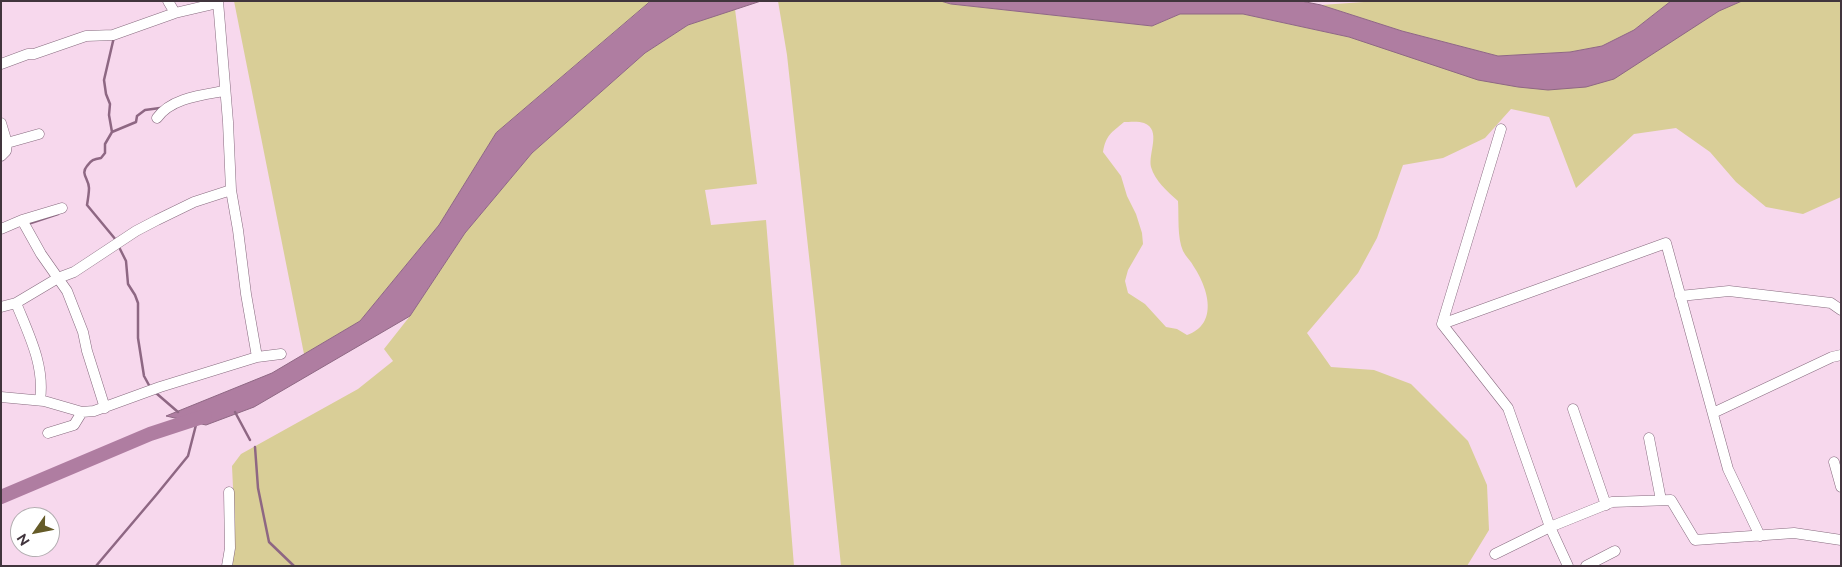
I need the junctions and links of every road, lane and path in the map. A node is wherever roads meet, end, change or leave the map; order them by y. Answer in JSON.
{"nodes":[{"id":1,"x":168,"y":1,"type":"edge"},
{"id":2,"x":218,"y":2,"type":"edge"},
{"id":3,"x":175,"y":13,"type":"junction"},
{"id":4,"x":1,"y":64,"type":"edge"},
{"id":5,"x":224,"y":91,"type":"junction"},
{"id":6,"x":157,"y":118,"type":"dead end"},
{"id":7,"x":1,"y":123,"type":"edge"},
{"id":8,"x":1502,"y":129,"type":"dead end"},
{"id":9,"x":39,"y":134,"type":"dead end"},
{"id":10,"x":6,"y":142,"type":"junction"},
{"id":11,"x":1,"y":156,"type":"edge"},
{"id":12,"x":231,"y":190,"type":"junction"},
{"id":13,"x":62,"y":208,"type":"dead end"},
{"id":14,"x":22,"y":220,"type":"junction"},
{"id":15,"x":1,"y":229,"type":"edge"},
{"id":16,"x":58,"y":278,"type":"junction"},
{"id":17,"x":1680,"y":296,"type":"junction"},
{"id":18,"x":16,"y":303,"type":"junction"},
{"id":19,"x":1,"y":307,"type":"edge"},
{"id":20,"x":1841,"y":310,"type":"edge"},
{"id":21,"x":1442,"y":324,"type":"junction"},
{"id":22,"x":281,"y":354,"type":"dead end"},
{"id":23,"x":1841,"y":355,"type":"edge"},
{"id":24,"x":257,"y":357,"type":"junction"},
{"id":25,"x":1,"y":398,"type":"edge"},
{"id":26,"x":40,"y":400,"type":"junction"},
{"id":27,"x":105,"y":408,"type":"junction"},
{"id":28,"x":1573,"y":409,"type":"dead end"},
{"id":29,"x":82,"y":412,"type":"junction"},
{"id":30,"x":1713,"y":413,"type":"junction"},
{"id":31,"x":48,"y":433,"type":"dead end"},
{"id":32,"x":1649,"y":438,"type":"dead end"},
{"id":33,"x":1834,"y":462,"type":"dead end"},
{"id":34,"x":1841,"y":487,"type":"edge"},
{"id":35,"x":229,"y":492,"type":"dead end"},
{"id":36,"x":1661,"y":500,"type":"junction"},
{"id":37,"x":1606,"y":504,"type":"junction"},
{"id":38,"x":1550,"y":527,"type":"junction"},
{"id":39,"x":1760,"y":536,"type":"junction"},
{"id":40,"x":1841,"y":540,"type":"edge"},
{"id":41,"x":1616,"y":550,"type":"dead end"},
{"id":42,"x":1494,"y":554,"type":"dead end"},
{"id":43,"x":227,"y":566,"type":"edge"},
{"id":44,"x":1568,"y":566,"type":"edge"},
{"id":45,"x":1586,"y":566,"type":"edge"}],
"edges":[{"from":1,"to":3,"type":"street"},
{"from":2,"to":3,"type":"street"},
{"from":2,"to":5,"type":"street"},
{"from":3,"to":4,"type":"street"},
{"from":5,"to":6,"type":"street"},
{"from":5,"to":12,"type":"street"},
{"from":7,"to":10,"type":"street"},
{"from":8,"to":21,"type":"street"},
{"from":9,"to":10,"type":"street"},
{"from":10,"to":11,"type":"street"},
{"from":12,"to":16,"type":"street"},
{"from":12,"to":24,"type":"street"},
{"from":13,"to":14,"type":"street"},
{"from":14,"to":15,"type":"street"},
{"from":14,"to":16,"type":"street"},
{"from":16,"to":18,"type":"street"},
{"from":16,"to":27,"type":"street"},
{"from":17,"to":20,"type":"street"},
{"from":17,"to":21,"type":"street"},
{"from":17,"to":30,"type":"street"},
{"from":18,"to":19,"type":"street"},
{"from":18,"to":26,"type":"street"},
{"from":21,"to":38,"type":"street"},
{"from":22,"to":24,"type":"street"},
{"from":23,"to":30,"type":"street"},
{"from":24,"to":27,"type":"street"},
{"from":25,"to":26,"type":"street"},
{"from":26,"to":29,"type":"street"},
{"from":27,"to":29,"type":"street"},
{"from":28,"to":37,"type":"street"},
{"from":29,"to":31,"type":"street"},
{"from":30,"to":39,"type":"street"},
{"from":32,"to":36,"type":"street"},
{"from":33,"to":34,"type":"street"},
{"from":35,"to":43,"type":"street"},
{"from":36,"to":37,"type":"street"},
{"from":36,"to":39,"type":"street"},
{"from":37,"to":38,"type":"street"},
{"from":38,"to":42,"type":"street"},
{"from":38,"to":44,"type":"street"},
{"from":39,"to":40,"type":"street"},
{"from":41,"to":45,"type":"street"}]}
